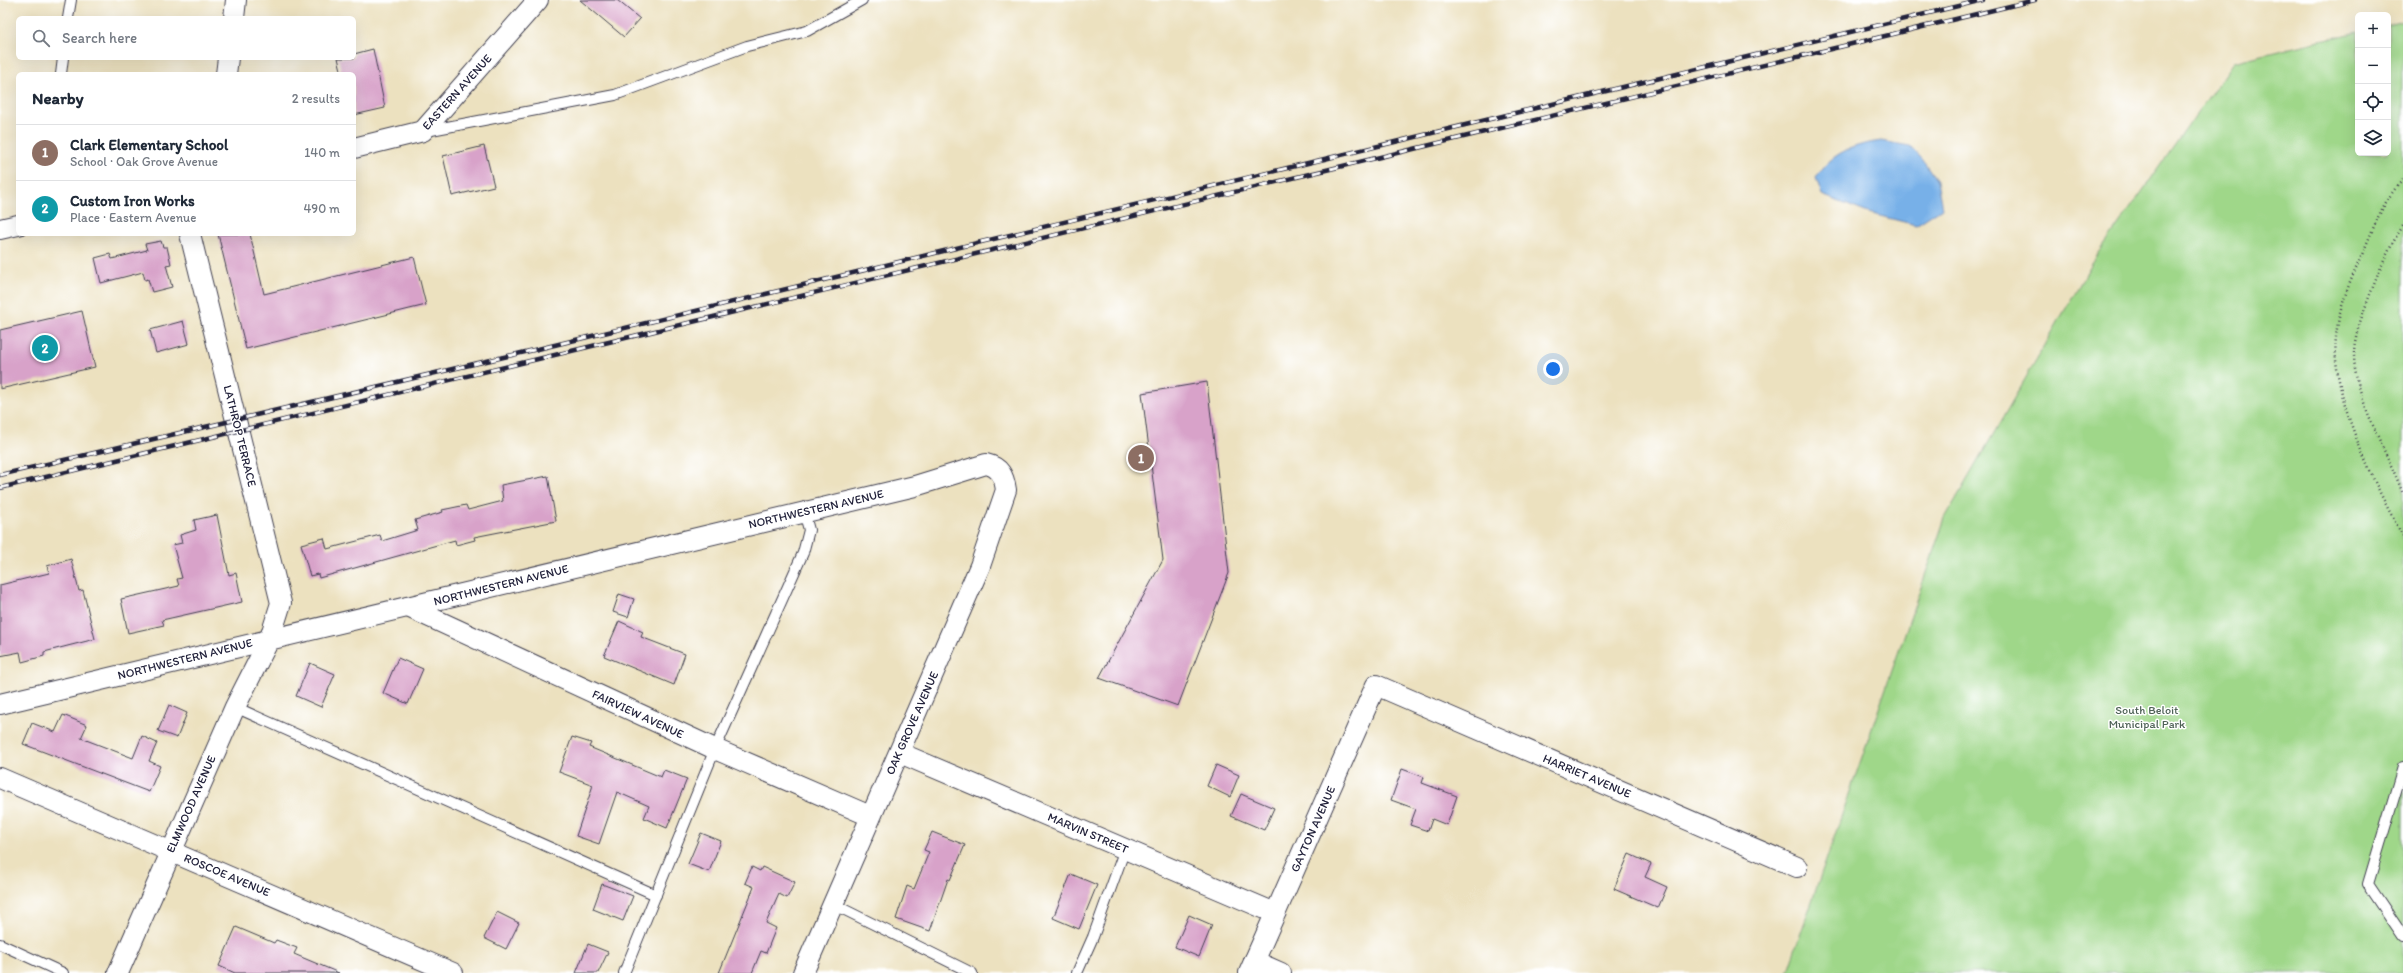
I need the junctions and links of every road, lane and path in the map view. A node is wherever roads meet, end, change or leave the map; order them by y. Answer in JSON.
{"nodes":[{"id":1,"x":71,"y":0,"type":"edge"},
{"id":2,"x":236,"y":0,"type":"edge"},
{"id":3,"x":538,"y":0,"type":"edge"},
{"id":4,"x":862,"y":0,"type":"edge"},
{"id":5,"x":68,"y":16,"type":"edge"},
{"id":6,"x":234,"y":16,"type":"edge"},
{"id":7,"x":63,"y":60,"type":"edge"},
{"id":8,"x":228,"y":60,"type":"edge"},
{"id":9,"x":61,"y":72,"type":"edge"},
{"id":10,"x":226,"y":72,"type":"edge"},
{"id":11,"x":423,"y":131,"type":"junction"},
{"id":12,"x":356,"y":148,"type":"edge"},
{"id":13,"x":2403,"y":180,"type":"edge"},
{"id":14,"x":16,"y":225,"type":"edge"},
{"id":15,"x":2403,"y":226,"type":"edge"},
{"id":16,"x":0,"y":229,"type":"edge"},
{"id":17,"x":190,"y":236,"type":"edge"},
{"id":18,"x":999,"y":470,"type":"joint"},
{"id":19,"x":2403,"y":494,"type":"edge"},
{"id":20,"x":804,"y":512,"type":"junction"},
{"id":21,"x":2403,"y":536,"type":"edge"},
{"id":22,"x":408,"y":607,"type":"junction"},
{"id":23,"x":270,"y":638,"type":"junction"},
{"id":24,"x":1376,"y":685,"type":"joint"},
{"id":25,"x":0,"y":704,"type":"edge"},
{"id":26,"x":235,"y":708,"type":"junction"},
{"id":27,"x":715,"y":749,"type":"junction"},
{"id":28,"x":900,"y":754,"type":"junction"},
{"id":29,"x":2403,"y":767,"type":"edge"},
{"id":30,"x":0,"y":778,"type":"edge"},
{"id":31,"x":870,"y":816,"type":"junction"},
{"id":32,"x":1125,"y":849,"type":"junction"},
{"id":33,"x":170,"y":850,"type":"junction"},
{"id":34,"x":1797,"y":867,"type":"dead end"},
{"id":35,"x":656,"y":895,"type":"junction"},
{"id":36,"x":833,"y":904,"type":"junction"},
{"id":37,"x":1275,"y":914,"type":"junction"},
{"id":38,"x":2403,"y":936,"type":"edge"},
{"id":39,"x":0,"y":944,"type":"edge"},
{"id":40,"x":1252,"y":967,"type":"edge"},
{"id":41,"x":63,"y":973,"type":"edge"},
{"id":42,"x":118,"y":973,"type":"edge"},
{"id":43,"x":453,"y":973,"type":"edge"},
{"id":44,"x":624,"y":973,"type":"edge"},
{"id":45,"x":803,"y":973,"type":"edge"},
{"id":46,"x":972,"y":973,"type":"edge"},
{"id":47,"x":1077,"y":973,"type":"edge"},
{"id":48,"x":1281,"y":973,"type":"edge"}],
"edges":[{"from":1,"to":5,"type":"lane"},
{"from":2,"to":6,"type":"street"},
{"from":3,"to":11,"type":"street","name":"EASTERN AVENUE"},
{"from":4,"to":11,"type":"lane"},
{"from":7,"to":9,"type":"lane"},
{"from":8,"to":10,"type":"street"},
{"from":11,"to":12,"type":"street","name":"EASTERN AVENUE"},
{"from":13,"to":21,"type":"path"},
{"from":14,"to":16,"type":"street"},
{"from":15,"to":19,"type":"path"},
{"from":17,"to":23,"type":"street","name":"LATHROP TERRACE"},
{"from":18,"to":20,"type":"street","name":"NORTHWESTERN AVENUE"},
{"from":18,"to":28,"type":"street","name":"OAK GROVE AVENUE"},
{"from":20,"to":22,"type":"street","name":"NORTHWESTERN AVENUE"},
{"from":20,"to":27,"type":"lane"},
{"from":22,"to":23,"type":"street","name":"NORTHWESTERN AVENUE"},
{"from":22,"to":27,"type":"street","name":"FAIRVIEW AVENUE"},
{"from":23,"to":25,"type":"street","name":"NORTHWESTERN AVENUE"},
{"from":23,"to":26,"type":"street","name":"ELMWOOD AVENUE"},
{"from":24,"to":34,"type":"street","name":"HARRIET AVENUE"},
{"from":24,"to":37,"type":"street","name":"GAYTON AVENUE"},
{"from":26,"to":33,"type":"street","name":"ELMWOOD AVENUE"},
{"from":26,"to":35,"type":"lane"},
{"from":27,"to":31,"type":"street","name":"FAIRVIEW AVENUE"},
{"from":27,"to":35,"type":"lane"},
{"from":28,"to":31,"type":"street","name":"OAK GROVE AVENUE"},
{"from":28,"to":32,"type":"street","name":"MARVIN STREET"},
{"from":29,"to":38,"type":"lane"},
{"from":30,"to":33,"type":"street","name":"ROSCOE AVENUE"},
{"from":31,"to":36,"type":"street","name":"OAK GROVE AVENUE"},
{"from":32,"to":37,"type":"street","name":"MARVIN STREET"},
{"from":32,"to":47,"type":"lane"},
{"from":33,"to":42,"type":"street","name":"ELMWOOD AVENUE"},
{"from":33,"to":43,"type":"street","name":"ROSCOE AVENUE"},
{"from":35,"to":44,"type":"lane"},
{"from":36,"to":45,"type":"street","name":"OAK GROVE AVENUE"},
{"from":36,"to":46,"type":"lane"},
{"from":37,"to":40,"type":"street","name":"GAYTON AVENUE"},
{"from":39,"to":41,"type":"lane"},
{"from":40,"to":48,"type":"street"}]}
